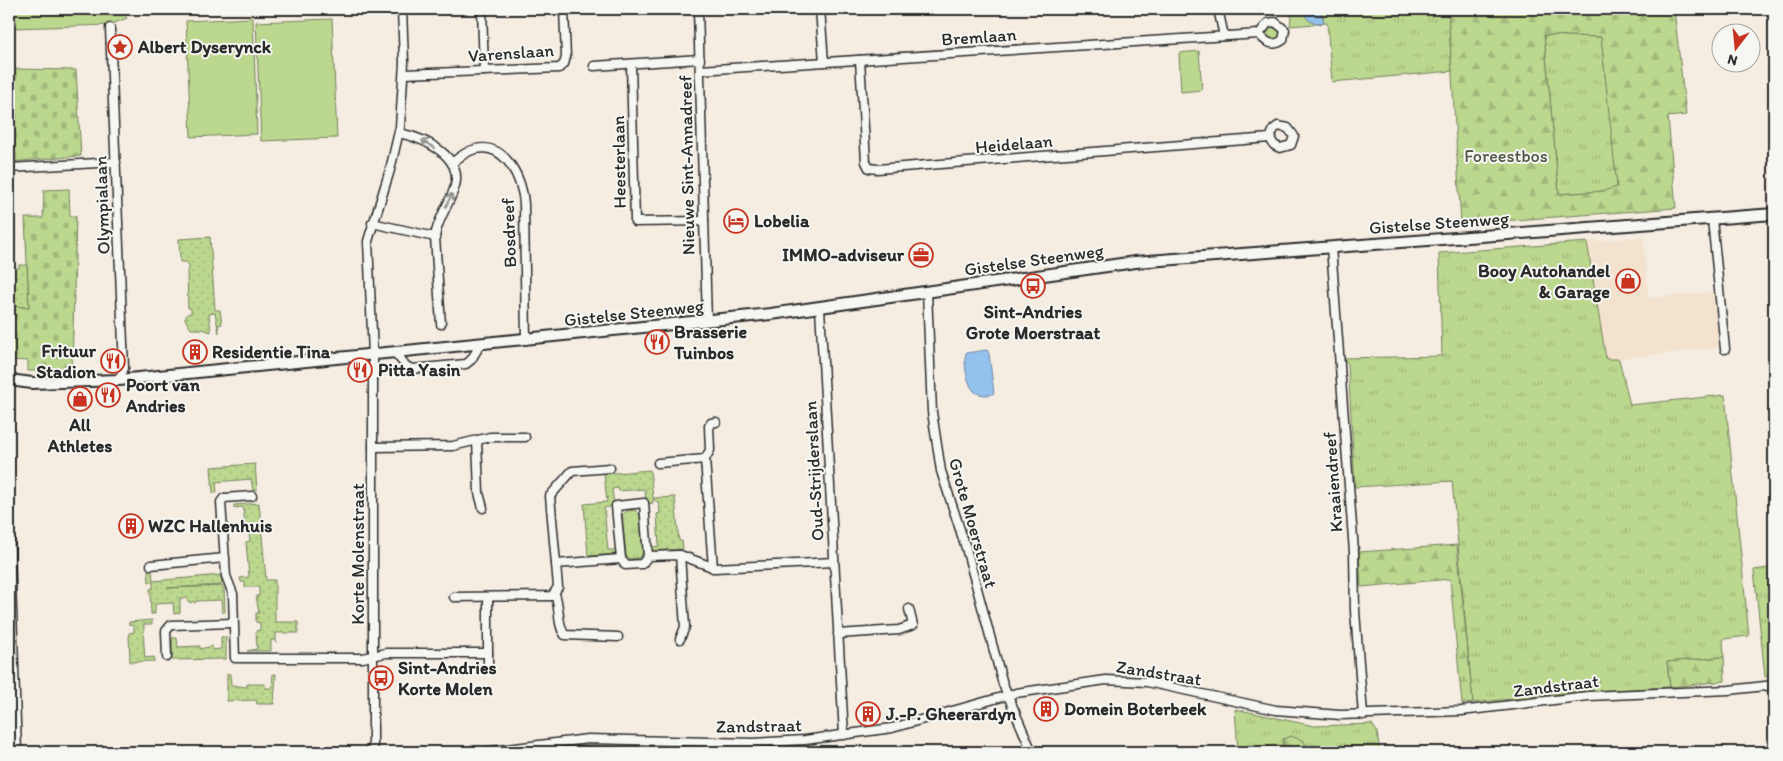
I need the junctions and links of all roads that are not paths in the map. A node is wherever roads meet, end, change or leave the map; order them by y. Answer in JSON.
{"nodes":[{"id":1,"x":402,"y":9,"type":"edge"},
{"id":2,"x":482,"y":9,"type":"edge"},
{"id":3,"x":564,"y":9,"type":"edge"},
{"id":4,"x":698,"y":9,"type":"edge"},
{"id":5,"x":820,"y":9,"type":"edge"},
{"id":6,"x":1218,"y":9,"type":"edge"},
{"id":7,"x":110,"y":28,"type":"dead end"},
{"id":8,"x":1259,"y":34,"type":"dead end"},
{"id":9,"x":1224,"y":36,"type":"junction"},
{"id":10,"x":700,"y":58,"type":"junction"},
{"id":11,"x":860,"y":60,"type":"junction"},
{"id":12,"x":824,"y":62,"type":"junction"},
{"id":13,"x":631,"y":64,"type":"junction"},
{"id":14,"x":594,"y":66,"type":"dead end"},
{"id":15,"x":700,"y":70,"type":"junction"},
{"id":16,"x":484,"y":71,"type":"junction"},
{"id":17,"x":404,"y":74,"type":"junction"},
{"id":18,"x":399,"y":133,"type":"junction"},
{"id":19,"x":1270,"y":138,"type":"dead end"},
{"id":20,"x":116,"y":162,"type":"junction"},
{"id":21,"x":452,"y":163,"type":"junction"},
{"id":22,"x":9,"y":168,"type":"edge"},
{"id":23,"x":1774,"y":214,"type":"edge"},
{"id":24,"x":1712,"y":219,"type":"junction"},
{"id":25,"x":704,"y":221,"type":"junction"},
{"id":26,"x":372,"y":223,"type":"junction"},
{"id":27,"x":435,"y":237,"type":"junction"},
{"id":28,"x":1331,"y":247,"type":"junction"},
{"id":29,"x":927,"y":292,"type":"junction"},
{"id":30,"x":820,"y":308,"type":"junction"},
{"id":31,"x":707,"y":321,"type":"junction"},
{"id":32,"x":441,"y":324,"type":"dead end"},
{"id":33,"x":526,"y":340,"type":"junction"},
{"id":34,"x":480,"y":345,"type":"junction"},
{"id":35,"x":1725,"y":349,"type":"dead end"},
{"id":36,"x":395,"y":353,"type":"junction"},
{"id":37,"x":373,"y":355,"type":"junction"},
{"id":38,"x":9,"y":380,"type":"edge"},
{"id":39,"x":119,"y":380,"type":"junction"},
{"id":40,"x":716,"y":422,"type":"dead end"},
{"id":41,"x":525,"y":437,"type":"dead end"},
{"id":42,"x":478,"y":440,"type":"junction"},
{"id":43,"x":373,"y":447,"type":"junction"},
{"id":44,"x":705,"y":459,"type":"junction"},
{"id":45,"x":658,"y":463,"type":"dead end"},
{"id":46,"x":610,"y":468,"type":"dead end"},
{"id":47,"x":252,"y":496,"type":"dead end"},
{"id":48,"x":483,"y":508,"type":"dead end"},
{"id":49,"x":9,"y":523,"type":"edge"},
{"id":50,"x":680,"y":555,"type":"junction"},
{"id":51,"x":648,"y":556,"type":"junction"},
{"id":52,"x":225,"y":558,"type":"junction"},
{"id":53,"x":621,"y":559,"type":"junction"},
{"id":54,"x":834,"y":562,"type":"junction"},
{"id":55,"x":556,"y":564,"type":"junction"},
{"id":56,"x":151,"y":565,"type":"dead end"},
{"id":57,"x":713,"y":568,"type":"junction"},
{"id":58,"x":555,"y":594,"type":"junction"},
{"id":59,"x":454,"y":597,"type":"dead end"},
{"id":60,"x":488,"y":598,"type":"junction"},
{"id":61,"x":910,"y":609,"type":"dead end"},
{"id":62,"x":233,"y":623,"type":"junction"},
{"id":63,"x":838,"y":634,"type":"junction"},
{"id":64,"x":618,"y":637,"type":"dead end"},
{"id":65,"x":680,"y":639,"type":"dead end"},
{"id":66,"x":488,"y":653,"type":"junction"},
{"id":67,"x":373,"y":655,"type":"junction"},
{"id":68,"x":167,"y":657,"type":"dead end"},
{"id":69,"x":488,"y":667,"type":"dead end"},
{"id":70,"x":1774,"y":685,"type":"edge"},
{"id":71,"x":1007,"y":695,"type":"junction"},
{"id":72,"x":1362,"y":716,"type":"junction"},
{"id":73,"x":844,"y":735,"type":"junction"},
{"id":74,"x":17,"y":752,"type":"edge"},
{"id":75,"x":373,"y":752,"type":"edge"},
{"id":76,"x":483,"y":752,"type":"edge"},
{"id":77,"x":1032,"y":752,"type":"edge"}],
"edges":[{"from":1,"to":17,"type":"street","name":"Korte Molenstraat"},
{"from":2,"to":16,"type":"street"},
{"from":3,"to":16,"type":"street","name":"Varenslaan"},
{"from":4,"to":10,"type":"street","name":"Nieuwe Sint-Annadreef"},
{"from":5,"to":12,"type":"street"},
{"from":6,"to":9,"type":"street"},
{"from":7,"to":20,"type":"street","name":"Olympialaan"},
{"from":8,"to":9,"type":"street","name":"Bremlaan"},
{"from":9,"to":11,"type":"street","name":"Bremlaan"},
{"from":10,"to":13,"type":"street"},
{"from":10,"to":15,"type":"street","name":"Nieuwe Sint-Annadreef"},
{"from":11,"to":12,"type":"street","name":"Bremlaan"},
{"from":11,"to":19,"type":"street","name":"Heidelaan"},
{"from":12,"to":15,"type":"street","name":"Bremlaan"},
{"from":13,"to":14,"type":"street"},
{"from":13,"to":25,"type":"street","name":"Heesterlaan"},
{"from":15,"to":25,"type":"street","name":"Nieuwe Sint-Annadreef"},
{"from":16,"to":17,"type":"street","name":"Varenslaan"},
{"from":17,"to":18,"type":"street","name":"Korte Molenstraat"},
{"from":21,"to":18,"type":"street","one_way":true},
{"from":18,"to":26,"type":"street","name":"Korte Molenstraat"},
{"from":20,"to":22,"type":"street"},
{"from":20,"to":39,"type":"street","name":"Olympialaan"},
{"from":27,"to":21,"type":"street","one_way":true},
{"from":21,"to":33,"type":"street","name":"Bosdreef"},
{"from":23,"to":24,"type":"main road","name":"Gistelse Steenweg"},
{"from":24,"to":28,"type":"main road","name":"Gistelse Steenweg"},
{"from":24,"to":35,"type":"street"},
{"from":25,"to":31,"type":"street","name":"Nieuwe Sint-Annadreef"},
{"from":26,"to":27,"type":"street"},
{"from":26,"to":37,"type":"street","name":"Korte Molenstraat"},
{"from":27,"to":32,"type":"street"},
{"from":28,"to":29,"type":"main road","name":"Gistelse Steenweg"},
{"from":28,"to":72,"type":"street","name":"Kraaiendreef"},
{"from":29,"to":30,"type":"main road","name":"Gistelse Steenweg"},
{"from":29,"to":71,"type":"street","name":"Grote Moerstraat"},
{"from":30,"to":31,"type":"main road","name":"Gistelse Steenweg"},
{"from":30,"to":54,"type":"street","name":"Oud-Strijderslaan"},
{"from":31,"to":33,"type":"main road","name":"Gistelse Steenweg"},
{"from":33,"to":34,"type":"main road","name":"Gistelse Steenweg"},
{"from":34,"to":36,"type":"main road","name":"Gistelse Steenweg"},
{"from":34,"to":36,"type":"street"},
{"from":36,"to":37,"type":"main road","name":"Gistelse Steenweg"},
{"from":37,"to":39,"type":"main road","name":"Gistelse Steenweg"},
{"from":37,"to":43,"type":"street","name":"Korte Molenstraat"},
{"from":38,"to":39,"type":"main road","name":"Gistelse Steenweg"},
{"from":40,"to":44,"type":"street"},
{"from":41,"to":42,"type":"street"},
{"from":42,"to":43,"type":"street"},
{"from":42,"to":48,"type":"street"},
{"from":43,"to":67,"type":"street","name":"Korte Molenstraat"},
{"from":44,"to":45,"type":"street"},
{"from":44,"to":57,"type":"street"},
{"from":46,"to":55,"type":"street"},
{"from":47,"to":52,"type":"street"},
{"from":49,"to":74,"type":"street"},
{"from":50,"to":51,"type":"street"},
{"from":50,"to":57,"type":"street"},
{"from":50,"to":65,"type":"street"},
{"from":51,"to":53,"type":"street"},
{"from":51,"to":53,"type":"street"},
{"from":52,"to":56,"type":"street"},
{"from":52,"to":62,"type":"street"},
{"from":53,"to":55,"type":"street"},
{"from":54,"to":57,"type":"street"},
{"from":54,"to":63,"type":"street","name":"Oud-Strijderslaan"},
{"from":55,"to":58,"type":"street"},
{"from":58,"to":60,"type":"street"},
{"from":58,"to":64,"type":"street"},
{"from":59,"to":60,"type":"street"},
{"from":60,"to":66,"type":"street"},
{"from":61,"to":63,"type":"street"},
{"from":62,"to":67,"type":"street"},
{"from":62,"to":68,"type":"street"},
{"from":63,"to":73,"type":"street","name":"Oud-Strijderslaan"},
{"from":66,"to":67,"type":"street"},
{"from":66,"to":69,"type":"street"},
{"from":67,"to":75,"type":"street","name":"Korte Molenstraat"},
{"from":70,"to":72,"type":"street","name":"Zandstraat"},
{"from":71,"to":72,"type":"street","name":"Zandstraat"},
{"from":71,"to":73,"type":"street","name":"Zandstraat"},
{"from":71,"to":77,"type":"street","name":"Grote Moerstraat"},
{"from":73,"to":76,"type":"street","name":"Zandstraat"}]}
